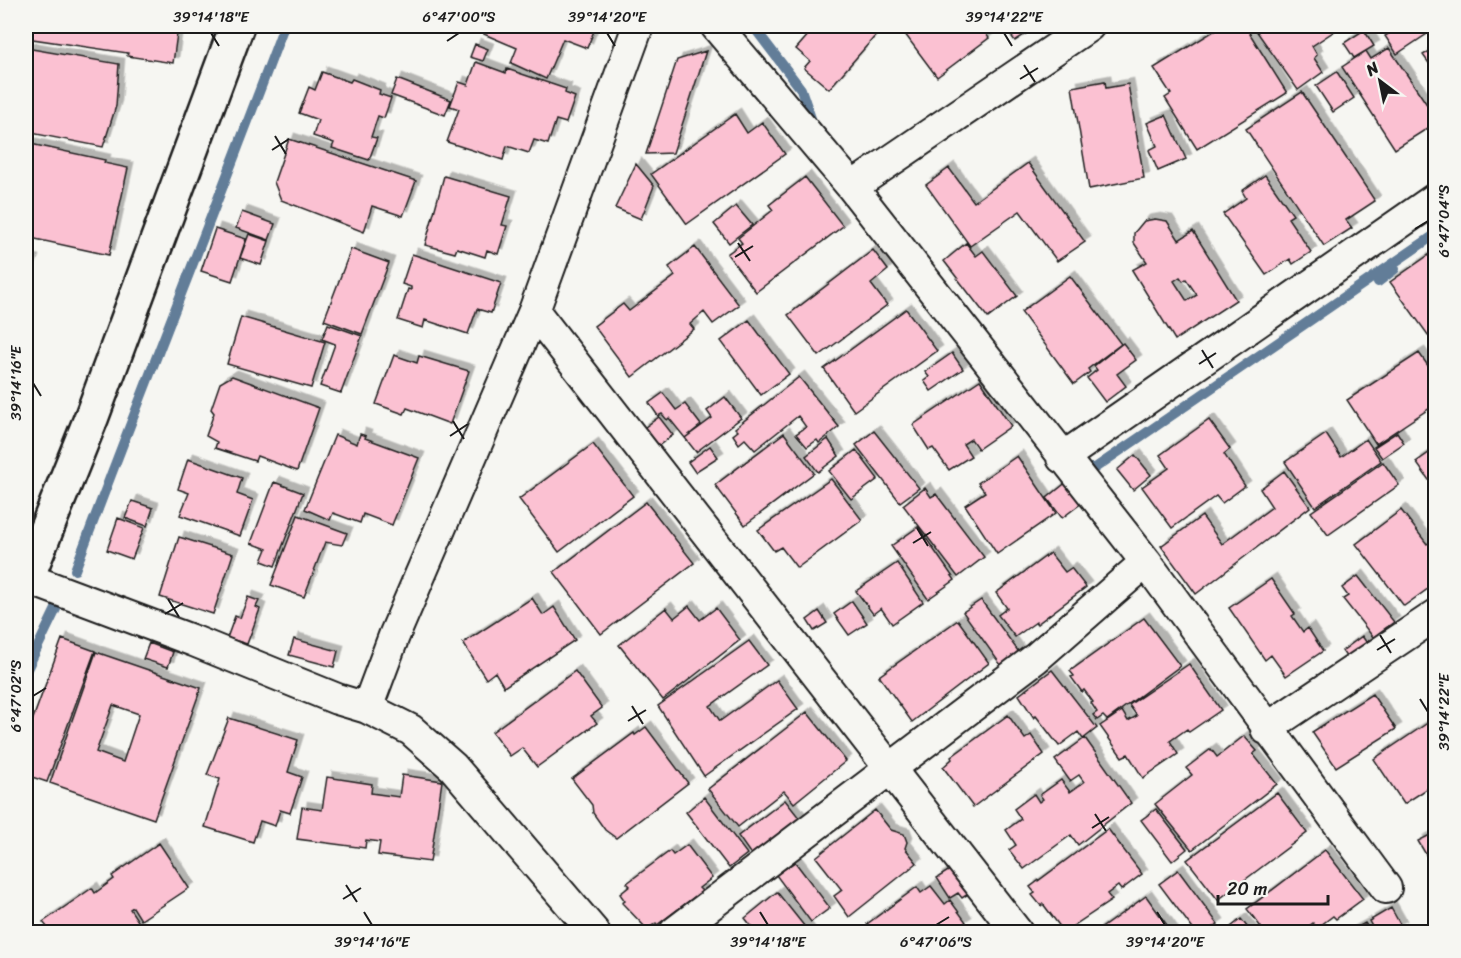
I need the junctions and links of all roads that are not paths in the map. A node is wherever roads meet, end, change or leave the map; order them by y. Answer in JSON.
{"nodes":[{"id":1,"x":237,"y":26,"type":"edge"},
{"id":2,"x":638,"y":26,"type":"edge"},
{"id":3,"x":716,"y":26,"type":"edge"},
{"id":4,"x":1089,"y":26,"type":"edge"},
{"id":5,"x":852,"y":188,"type":"junction"},
{"id":6,"x":1436,"y":198,"type":"edge"},
{"id":7,"x":534,"y":311,"type":"junction"},
{"id":8,"x":1062,"y":458,"type":"junction"},
{"id":9,"x":1146,"y":562,"type":"junction"},
{"id":10,"x":26,"y":579,"type":"edge"},
{"id":11,"x":1436,"y":615,"type":"edge"},
{"id":12,"x":367,"y":708,"type":"junction"},
{"id":13,"x":1266,"y":729,"type":"junction"},
{"id":14,"x":890,"y":771,"type":"junction"},
{"id":15,"x":1386,"y":888,"type":"dead end"},
{"id":16,"x":594,"y":933,"type":"edge"},
{"id":17,"x":675,"y":933,"type":"edge"},
{"id":18,"x":1017,"y":933,"type":"edge"}],
"edges":[{"from":1,"to":10,"type":"street"},
{"from":2,"to":7,"type":"street"},
{"from":3,"to":5,"type":"street"},
{"from":4,"to":5,"type":"street"},
{"from":5,"to":8,"type":"street"},
{"from":6,"to":8,"type":"street"},
{"from":7,"to":12,"type":"street"},
{"from":7,"to":14,"type":"street"},
{"from":8,"to":9,"type":"street"},
{"from":9,"to":13,"type":"street"},
{"from":9,"to":14,"type":"street"},
{"from":10,"to":12,"type":"street"},
{"from":11,"to":13,"type":"street"},
{"from":12,"to":16,"type":"street"},
{"from":13,"to":15,"type":"street"},
{"from":14,"to":17,"type":"street"},
{"from":14,"to":18,"type":"street"}]}
